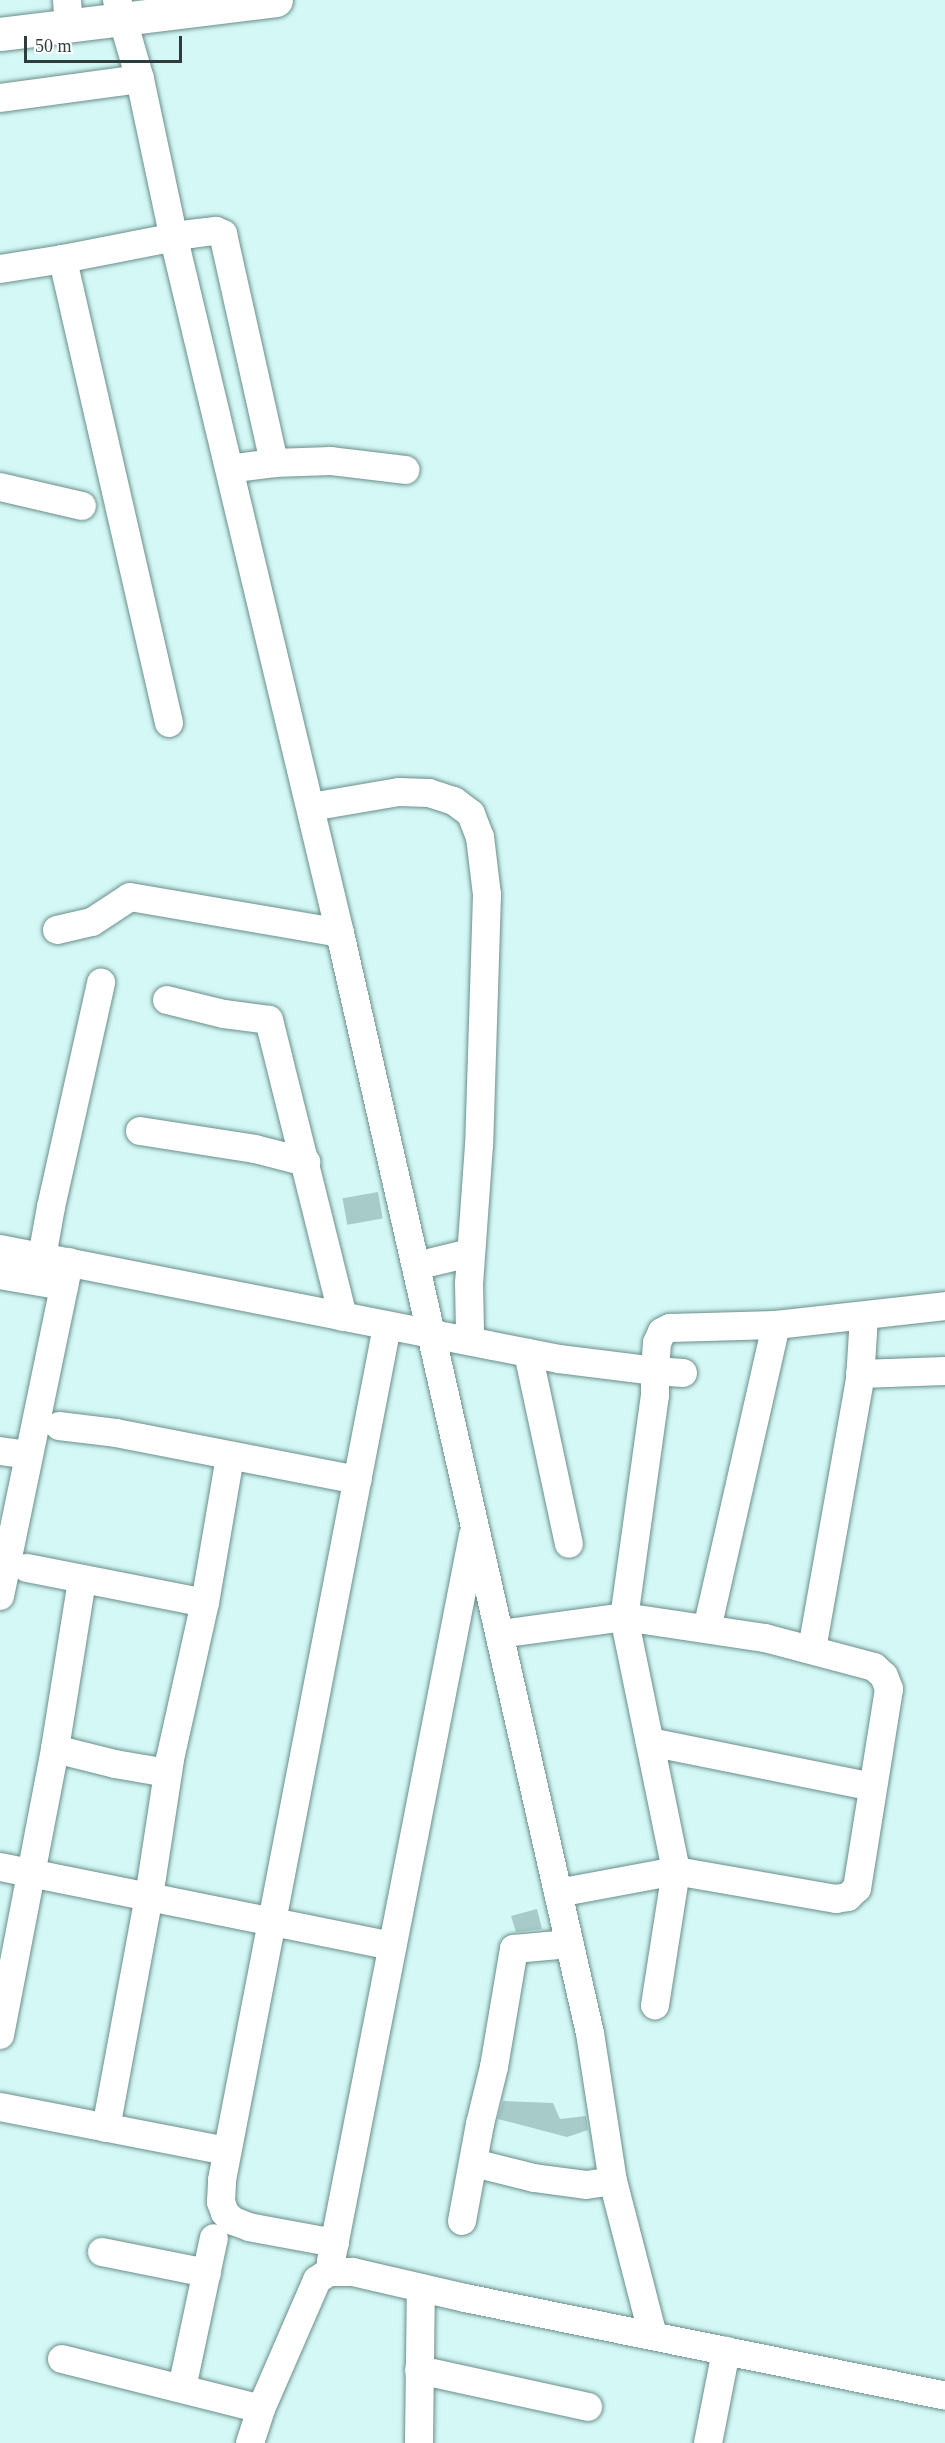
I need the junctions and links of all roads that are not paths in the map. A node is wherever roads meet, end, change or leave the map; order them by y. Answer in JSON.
{"nodes":[{"id":1,"x":276,"y":0,"type":"edge"},
{"id":2,"x":120,"y":10,"type":"edge"},
{"id":3,"x":68,"y":13,"type":"edge"},
{"id":4,"x":0,"y":34,"type":"edge"},
{"id":5,"x":140,"y":79,"type":"junction"},
{"id":6,"x":0,"y":98,"type":"edge"},
{"id":7,"x":174,"y":239,"type":"junction"},
{"id":8,"x":63,"y":259,"type":"junction"},
{"id":9,"x":0,"y":268,"type":"edge"},
{"id":10,"x":274,"y":463,"type":"junction"},
{"id":11,"x":229,"y":469,"type":"junction"},
{"id":12,"x":405,"y":470,"type":"dead end"},
{"id":13,"x":0,"y":487,"type":"edge"},
{"id":14,"x":82,"y":506,"type":"dead end"},
{"id":15,"x":169,"y":723,"type":"dead end"},
{"id":16,"x":311,"y":807,"type":"junction"},
{"id":17,"x":57,"y":930,"type":"dead end"},
{"id":18,"x":340,"y":933,"type":"junction"},
{"id":19,"x":101,"y":983,"type":"dead end"},
{"id":20,"x":167,"y":1000,"type":"dead end"},
{"id":21,"x":140,"y":1131,"type":"dead end"},
{"id":22,"x":306,"y":1161,"type":"junction"},
{"id":23,"x":0,"y":1249,"type":"edge"},
{"id":24,"x":470,"y":1253,"type":"junction"},
{"id":25,"x":416,"y":1266,"type":"junction"},
{"id":26,"x":59,"y":1274,"type":"junction"},
{"id":27,"x":0,"y":1275,"type":"edge"},
{"id":28,"x":945,"y":1306,"type":"edge"},
{"id":29,"x":864,"y":1316,"type":"junction"},
{"id":30,"x":343,"y":1317,"type":"junction"},
{"id":31,"x":776,"y":1325,"type":"junction"},
{"id":32,"x":387,"y":1326,"type":"junction"},
{"id":33,"x":470,"y":1329,"type":"dead end"},
{"id":34,"x":432,"y":1335,"type":"junction"},
{"id":35,"x":528,"y":1353,"type":"junction"},
{"id":36,"x":945,"y":1371,"type":"edge"},
{"id":37,"x":669,"y":1372,"type":"junction"},
{"id":38,"x":860,"y":1374,"type":"junction"},
{"id":39,"x":60,"y":1426,"type":"dead end"},
{"id":40,"x":13,"y":1453,"type":"edge"},
{"id":41,"x":230,"y":1456,"type":"junction"},
{"id":42,"x":357,"y":1480,"type":"junction"},
{"id":43,"x":475,"y":1524,"type":"junction"},
{"id":44,"x":569,"y":1544,"type":"dead end"},
{"id":45,"x":27,"y":1568,"type":"dead end"},
{"id":46,"x":82,"y":1580,"type":"junction"},
{"id":47,"x":0,"y":1596,"type":"edge"},
{"id":48,"x":205,"y":1603,"type":"junction"},
{"id":49,"x":624,"y":1617,"type":"junction"},
{"id":50,"x":707,"y":1629,"type":"junction"},
{"id":51,"x":500,"y":1634,"type":"junction"},
{"id":52,"x":812,"y":1649,"type":"junction"},
{"id":53,"x":651,"y":1742,"type":"junction"},
{"id":54,"x":55,"y":1749,"type":"junction"},
{"id":55,"x":167,"y":1773,"type":"junction"},
{"id":56,"x":873,"y":1787,"type":"junction"},
{"id":57,"x":0,"y":1867,"type":"edge"},
{"id":58,"x":676,"y":1871,"type":"junction"},
{"id":59,"x":30,"y":1873,"type":"junction"},
{"id":60,"x":558,"y":1893,"type":"junction"},
{"id":61,"x":149,"y":1897,"type":"junction"},
{"id":62,"x":271,"y":1922,"type":"junction"},
{"id":63,"x":570,"y":1944,"type":"junction"},
{"id":64,"x":392,"y":1946,"type":"junction"},
{"id":65,"x":656,"y":2006,"type":"dead end"},
{"id":66,"x":0,"y":2035,"type":"edge"},
{"id":67,"x":0,"y":2107,"type":"edge"},
{"id":68,"x":106,"y":2128,"type":"junction"},
{"id":69,"x":226,"y":2151,"type":"junction"},
{"id":70,"x":474,"y":2163,"type":"junction"},
{"id":71,"x":613,"y":2181,"type":"junction"},
{"id":72,"x":462,"y":2221,"type":"dead end"},
{"id":73,"x":214,"y":2238,"type":"dead end"},
{"id":74,"x":335,"y":2243,"type":"junction"},
{"id":75,"x":102,"y":2252,"type":"dead end"},
{"id":76,"x":329,"y":2272,"type":"junction"},
{"id":77,"x":207,"y":2273,"type":"junction"},
{"id":78,"x":421,"y":2288,"type":"junction"},
{"id":79,"x":653,"y":2336,"type":"junction"},
{"id":80,"x":726,"y":2351,"type":"junction"},
{"id":81,"x":62,"y":2359,"type":"dead end"},
{"id":82,"x":419,"y":2370,"type":"junction"},
{"id":83,"x":182,"y":2388,"type":"junction"},
{"id":84,"x":945,"y":2396,"type":"edge"},
{"id":85,"x":588,"y":2407,"type":"dead end"},
{"id":86,"x":261,"y":2409,"type":"junction"},
{"id":87,"x":250,"y":2443,"type":"edge"},
{"id":88,"x":419,"y":2443,"type":"edge"},
{"id":89,"x":708,"y":2443,"type":"edge"}],
"edges":[{"from":1,"to":2,"type":"highway"},
{"from":2,"to":3,"type":"highway"},
{"from":2,"to":5,"type":"street"},
{"from":3,"to":4,"type":"highway"},
{"from":5,"to":6,"type":"street"},
{"from":5,"to":7,"type":"street"},
{"from":7,"to":8,"type":"street"},
{"from":7,"to":10,"type":"street"},
{"from":7,"to":11,"type":"street"},
{"from":8,"to":9,"type":"street"},
{"from":8,"to":15,"type":"street"},
{"from":10,"to":11,"type":"street"},
{"from":10,"to":12,"type":"street"},
{"from":11,"to":16,"type":"street"},
{"from":13,"to":14,"type":"street"},
{"from":16,"to":18,"type":"street"},
{"from":16,"to":24,"type":"street"},
{"from":17,"to":18,"type":"street"},
{"from":18,"to":25,"type":"street"},
{"from":19,"to":26,"type":"street"},
{"from":20,"to":22,"type":"street"},
{"from":21,"to":22,"type":"street"},
{"from":22,"to":30,"type":"street"},
{"from":23,"to":26,"type":"street"},
{"from":24,"to":25,"type":"street"},
{"from":24,"to":33,"type":"street"},
{"from":25,"to":34,"type":"street"},
{"from":26,"to":27,"type":"street"},
{"from":26,"to":30,"type":"street"},
{"from":26,"to":40,"type":"street"},
{"from":28,"to":29,"type":"street"},
{"from":29,"to":31,"type":"street"},
{"from":29,"to":38,"type":"street"},
{"from":30,"to":32,"type":"street"},
{"from":31,"to":37,"type":"street"},
{"from":31,"to":50,"type":"street"},
{"from":32,"to":34,"type":"street"},
{"from":32,"to":42,"type":"street"},
{"from":34,"to":35,"type":"street"},
{"from":34,"to":43,"type":"street"},
{"from":35,"to":37,"type":"street"},
{"from":35,"to":44,"type":"street"},
{"from":36,"to":38,"type":"street"},
{"from":37,"to":49,"type":"street"},
{"from":38,"to":52,"type":"street"},
{"from":39,"to":41,"type":"street"},
{"from":40,"to":47,"type":"street"},
{"from":41,"to":42,"type":"street"},
{"from":41,"to":48,"type":"street"},
{"from":42,"to":62,"type":"street"},
{"from":43,"to":51,"type":"street"},
{"from":43,"to":64,"type":"street"},
{"from":45,"to":46,"type":"street"},
{"from":46,"to":48,"type":"street"},
{"from":46,"to":54,"type":"street"},
{"from":48,"to":55,"type":"street"},
{"from":49,"to":50,"type":"street"},
{"from":49,"to":51,"type":"street"},
{"from":49,"to":53,"type":"street"},
{"from":50,"to":52,"type":"street"},
{"from":51,"to":60,"type":"street"},
{"from":52,"to":56,"type":"street"},
{"from":53,"to":56,"type":"street"},
{"from":53,"to":58,"type":"street"},
{"from":54,"to":55,"type":"street"},
{"from":54,"to":59,"type":"street"},
{"from":55,"to":61,"type":"street"},
{"from":56,"to":58,"type":"street"},
{"from":57,"to":59,"type":"street"},
{"from":58,"to":60,"type":"street"},
{"from":58,"to":65,"type":"street"},
{"from":59,"to":61,"type":"street"},
{"from":59,"to":66,"type":"street"},
{"from":60,"to":63,"type":"street"},
{"from":61,"to":62,"type":"street"},
{"from":61,"to":68,"type":"street"},
{"from":62,"to":64,"type":"street"},
{"from":62,"to":69,"type":"street"},
{"from":63,"to":70,"type":"street"},
{"from":63,"to":71,"type":"street"},
{"from":64,"to":74,"type":"street"},
{"from":67,"to":68,"type":"street"},
{"from":68,"to":69,"type":"street"},
{"from":69,"to":74,"type":"street"},
{"from":70,"to":71,"type":"street"},
{"from":70,"to":72,"type":"street"},
{"from":71,"to":79,"type":"street"},
{"from":73,"to":77,"type":"street"},
{"from":74,"to":76,"type":"street"},
{"from":75,"to":77,"type":"street"},
{"from":76,"to":78,"type":"street"},
{"from":76,"to":86,"type":"street"},
{"from":77,"to":83,"type":"street"},
{"from":78,"to":79,"type":"street"},
{"from":78,"to":82,"type":"street"},
{"from":79,"to":80,"type":"street"},
{"from":80,"to":84,"type":"street"},
{"from":80,"to":89,"type":"street"},
{"from":81,"to":83,"type":"street"},
{"from":82,"to":85,"type":"street"},
{"from":82,"to":88,"type":"street"},
{"from":83,"to":86,"type":"street"},
{"from":86,"to":87,"type":"street"}]}
